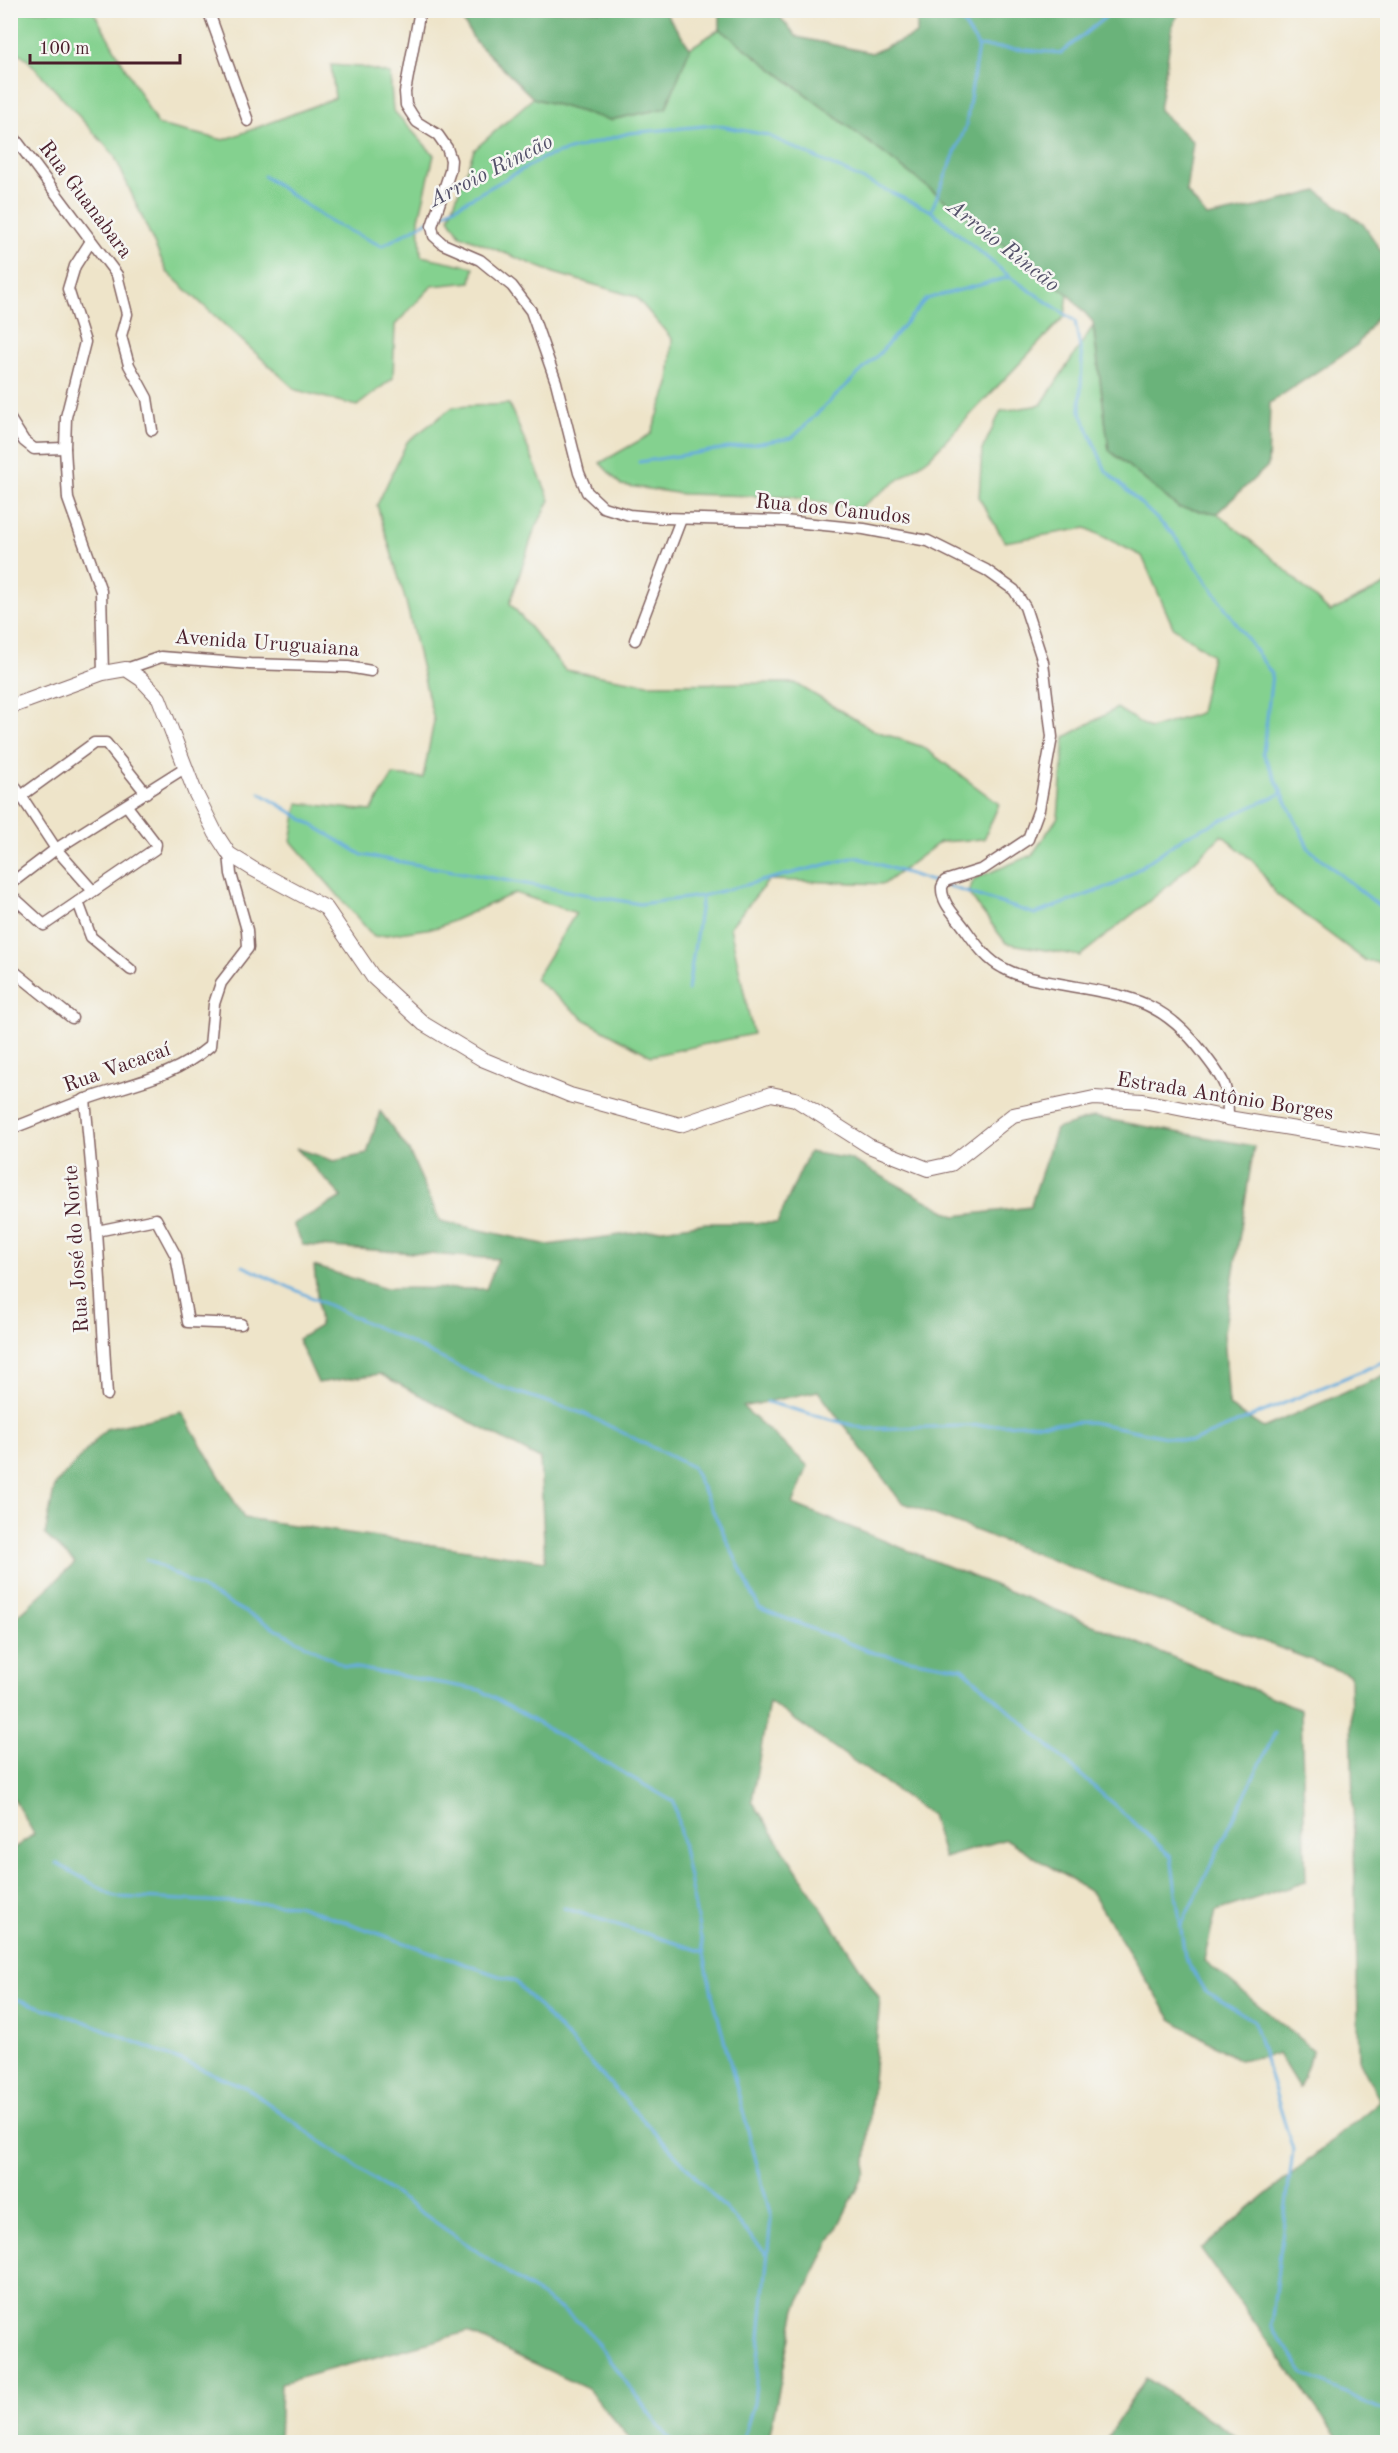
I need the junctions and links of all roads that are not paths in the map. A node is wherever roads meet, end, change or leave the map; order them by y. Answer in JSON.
{"nodes":[{"id":1,"x":208,"y":10,"type":"edge"},
{"id":2,"x":420,"y":10,"type":"edge"},
{"id":3,"x":248,"y":121,"type":"dead end"},
{"id":4,"x":10,"y":132,"type":"edge"},
{"id":5,"x":91,"y":241,"type":"junction"},
{"id":6,"x":10,"y":419,"type":"edge"},
{"id":7,"x":152,"y":430,"type":"dead end"},
{"id":8,"x":65,"y":448,"type":"junction"},
{"id":9,"x":681,"y":519,"type":"junction"},
{"id":10,"x":635,"y":640,"type":"dead end"},
{"id":11,"x":126,"y":669,"type":"junction"},
{"id":12,"x":370,"y":671,"type":"dead end"},
{"id":13,"x":103,"y":674,"type":"junction"},
{"id":14,"x":10,"y":707,"type":"edge"},
{"id":15,"x":186,"y":767,"type":"junction"},
{"id":16,"x":10,"y":779,"type":"edge"},
{"id":17,"x":146,"y":794,"type":"junction"},
{"id":18,"x":23,"y":796,"type":"junction"},
{"id":19,"x":10,"y":804,"type":"edge"},
{"id":20,"x":127,"y":806,"type":"junction"},
{"id":21,"x":56,"y":849,"type":"junction"},
{"id":22,"x":229,"y":854,"type":"junction"},
{"id":23,"x":10,"y":884,"type":"edge"},
{"id":24,"x":93,"y":891,"type":"junction"},
{"id":25,"x":10,"y":894,"type":"edge"},
{"id":26,"x":78,"y":902,"type":"junction"},
{"id":27,"x":10,"y":968,"type":"edge"},
{"id":28,"x":131,"y":970,"type":"dead end"},
{"id":29,"x":72,"y":1018,"type":"dead end"},
{"id":30,"x":85,"y":1099,"type":"junction"},
{"id":31,"x":1228,"y":1118,"type":"junction"},
{"id":32,"x":10,"y":1129,"type":"edge"},
{"id":33,"x":1388,"y":1144,"type":"edge"},
{"id":34,"x":97,"y":1231,"type":"junction"},
{"id":35,"x":241,"y":1324,"type":"dead end"},
{"id":36,"x":107,"y":1395,"type":"dead end"}],
"edges":[{"from":1,"to":3,"type":"street"},
{"from":2,"to":9,"type":"street","name":"Rua dos Canudos"},
{"from":4,"to":5,"type":"street","name":"Rua Guanabara"},
{"from":5,"to":7,"type":"street","name":"Rua Guanabara"},
{"from":5,"to":8,"type":"street"},
{"from":6,"to":8,"type":"street"},
{"from":8,"to":13,"type":"street"},
{"from":9,"to":10,"type":"street"},
{"from":9,"to":31,"type":"street","name":"Rua dos Canudos"},
{"from":11,"to":12,"type":"street","name":"Avenida Uruguaiana"},
{"from":11,"to":13,"type":"street"},
{"from":11,"to":15,"type":"street","name":"Estrada Antônio Borges"},
{"from":13,"to":14,"type":"street"},
{"from":15,"to":17,"type":"street"},
{"from":15,"to":22,"type":"street","name":"Estrada Antônio Borges"},
{"from":16,"to":18,"type":"street"},
{"from":17,"to":18,"type":"street"},
{"from":17,"to":20,"type":"street"},
{"from":18,"to":19,"type":"street"},
{"from":18,"to":21,"type":"street"},
{"from":20,"to":21,"type":"street"},
{"from":20,"to":24,"type":"street"},
{"from":21,"to":23,"type":"street"},
{"from":21,"to":24,"type":"street"},
{"from":22,"to":30,"type":"street","name":"Rua Vacacaí"},
{"from":22,"to":31,"type":"street","name":"Estrada Antônio Borges"},
{"from":24,"to":26,"type":"street"},
{"from":25,"to":26,"type":"street"},
{"from":26,"to":28,"type":"street"},
{"from":27,"to":29,"type":"street"},
{"from":30,"to":32,"type":"street","name":"Rua Vacacaí"},
{"from":30,"to":34,"type":"street","name":"Rua José do Norte"},
{"from":31,"to":33,"type":"street","name":"Estrada Antônio Borges"},
{"from":34,"to":35,"type":"street"},
{"from":34,"to":36,"type":"street","name":"Rua José do Norte"}]}
